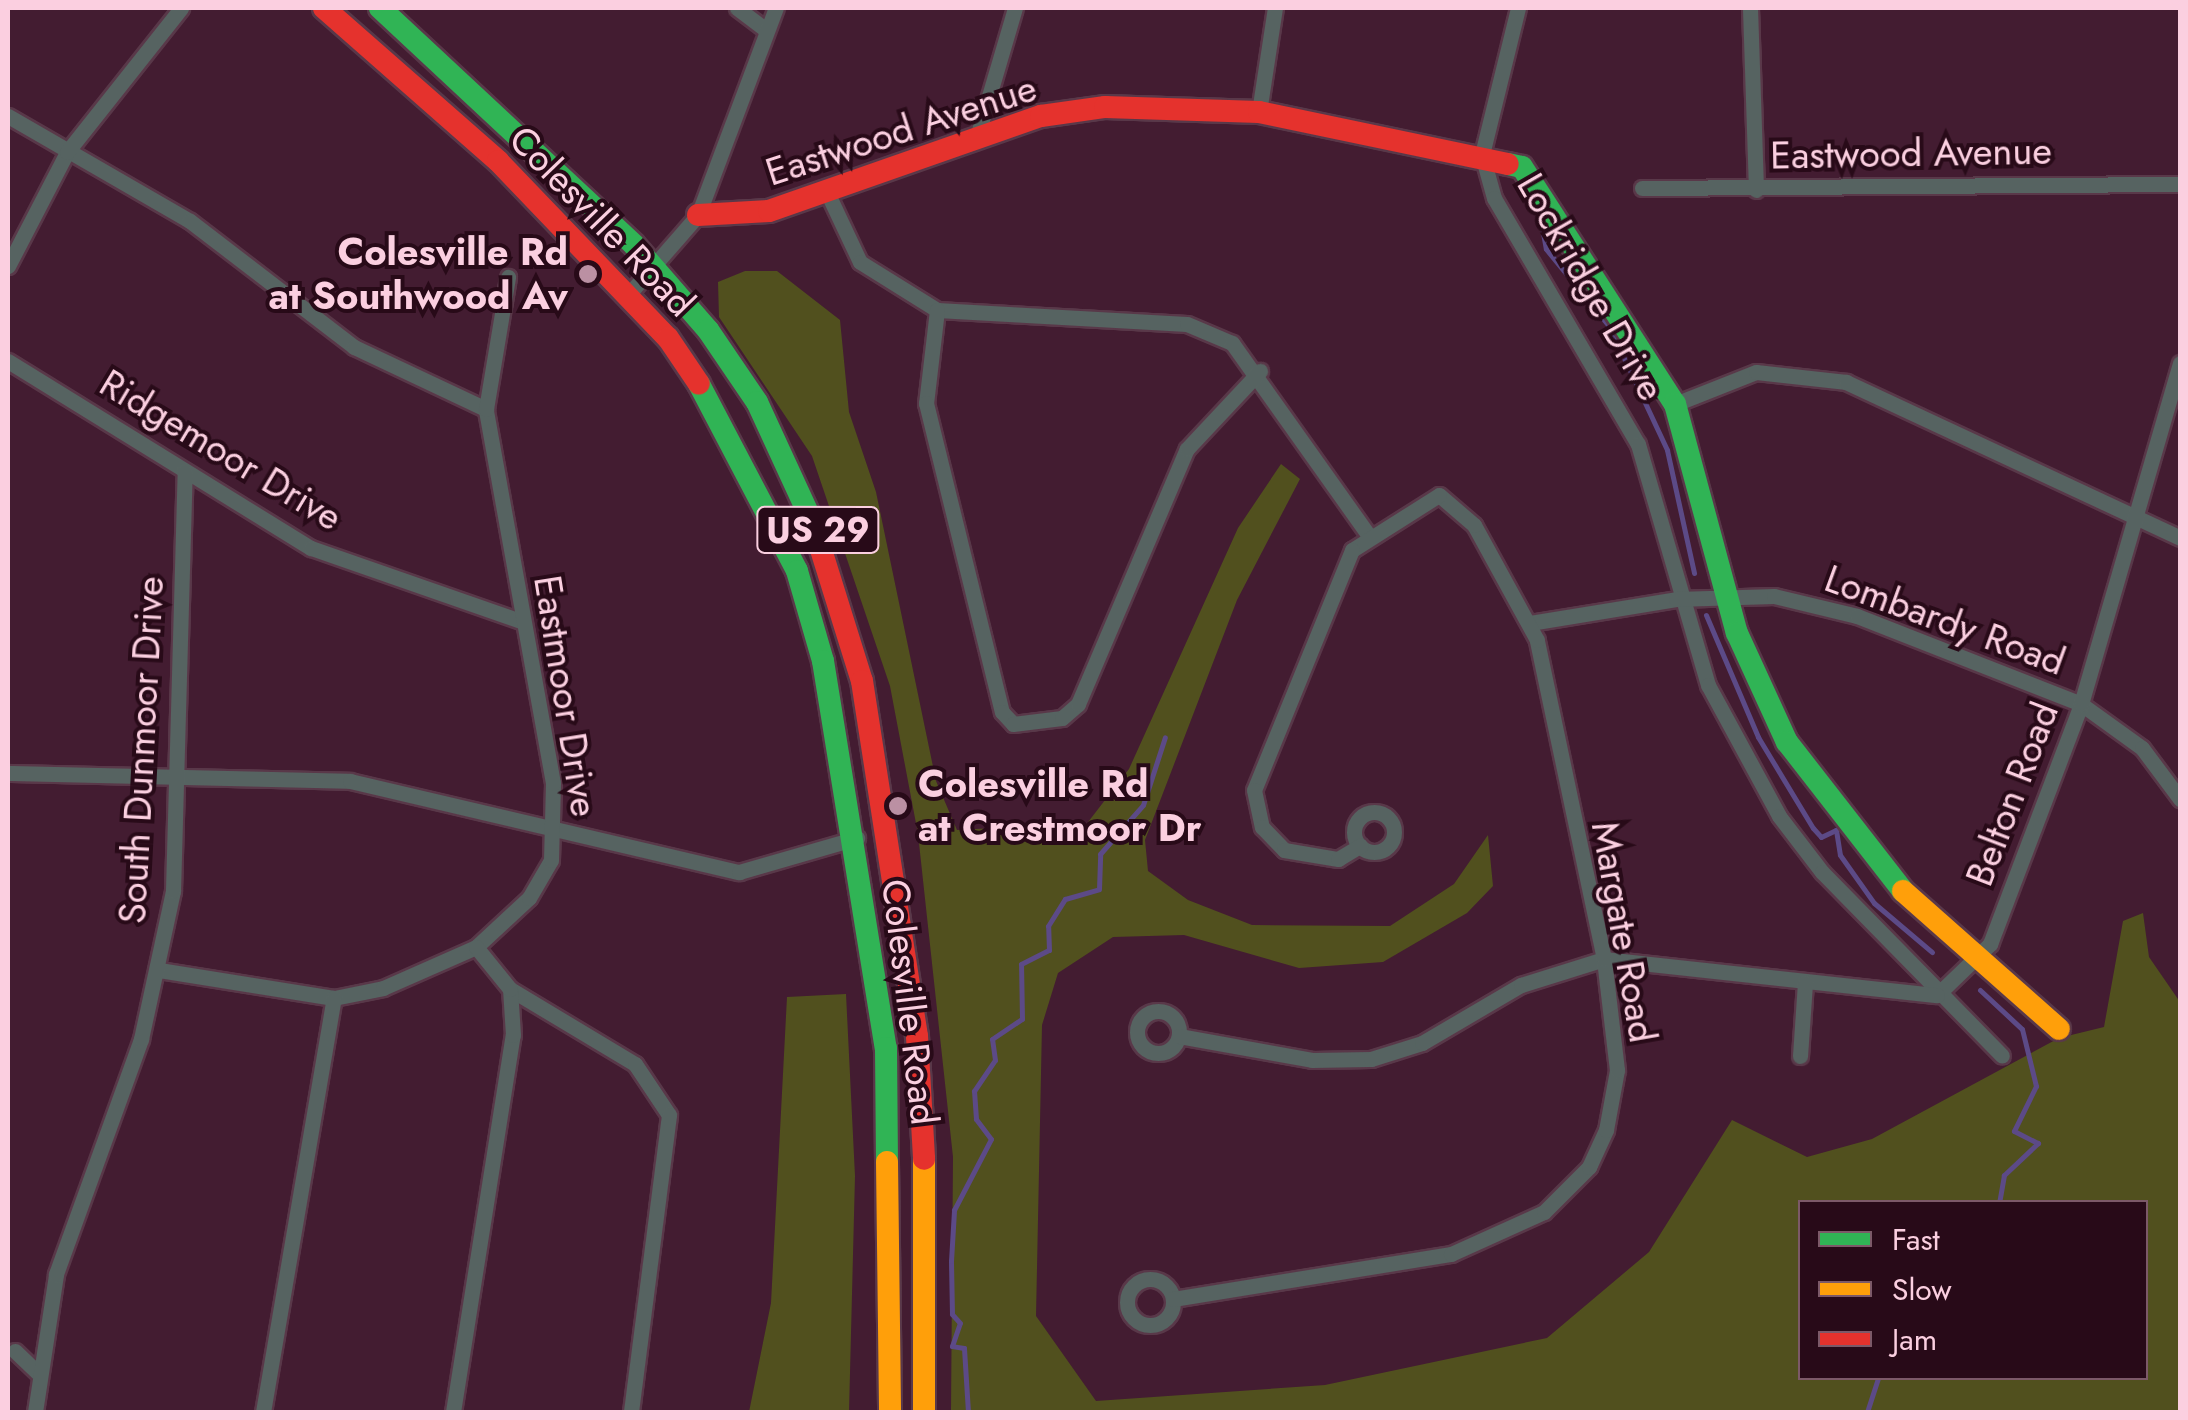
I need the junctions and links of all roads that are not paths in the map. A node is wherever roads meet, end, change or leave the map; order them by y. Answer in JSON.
{"nodes":[{"id":1,"x":181,"y":8,"type":"edge"},
{"id":2,"x":324,"y":8,"type":"edge"},
{"id":3,"x":380,"y":8,"type":"edge"},
{"id":4,"x":737,"y":8,"type":"edge"},
{"id":5,"x":776,"y":8,"type":"edge"},
{"id":6,"x":1016,"y":8,"type":"edge"},
{"id":7,"x":1275,"y":8,"type":"edge"},
{"id":8,"x":1518,"y":8,"type":"edge"},
{"id":9,"x":1750,"y":8,"type":"edge"},
{"id":10,"x":766,"y":30,"type":"junction"},
{"id":11,"x":1259,"y":112,"type":"junction"},
{"id":12,"x":8,"y":116,"type":"edge"},
{"id":13,"x":977,"y":137,"type":"junction"},
{"id":14,"x":67,"y":152,"type":"junction"},
{"id":15,"x":1482,"y":155,"type":"junction"},
{"id":16,"x":2180,"y":184,"type":"edge"},
{"id":17,"x":1642,"y":188,"type":"dead end"},
{"id":18,"x":1756,"y":190,"type":"junction"},
{"id":19,"x":827,"y":192,"type":"junction"},
{"id":20,"x":698,"y":215,"type":"junction"},
{"id":21,"x":8,"y":266,"type":"edge"},
{"id":22,"x":656,"y":268,"type":"junction"},
{"id":23,"x":508,"y":277,"type":"dead end"},
{"id":24,"x":629,"y":294,"type":"junction"},
{"id":25,"x":937,"y":310,"type":"junction"},
{"id":26,"x":8,"y":361,"type":"edge"},
{"id":27,"x":2180,"y":363,"type":"edge"},
{"id":28,"x":1260,"y":371,"type":"junction"},
{"id":29,"x":1675,"y":404,"type":"junction"},
{"id":30,"x":486,"y":409,"type":"junction"},
{"id":31,"x":186,"y":470,"type":"junction"},
{"id":32,"x":2138,"y":519,"type":"junction"},
{"id":33,"x":1367,"y":533,"type":"junction"},
{"id":34,"x":2180,"y":538,"type":"edge"},
{"id":35,"x":1728,"y":597,"type":"junction"},
{"id":36,"x":1676,"y":599,"type":"junction"},
{"id":37,"x":521,"y":621,"type":"junction"},
{"id":38,"x":1530,"y":623,"type":"junction"},
{"id":39,"x":2081,"y":704,"type":"junction"},
{"id":40,"x":180,"y":772,"type":"junction"},
{"id":41,"x":8,"y":773,"type":"edge"},
{"id":42,"x":2180,"y":799,"type":"edge"},
{"id":43,"x":558,"y":825,"type":"junction"},
{"id":44,"x":887,"y":831,"type":"junction"},
{"id":45,"x":853,"y":839,"type":"junction"},
{"id":46,"x":1360,"y":846,"type":"dead end"},
{"id":47,"x":476,"y":947,"type":"junction"},
{"id":48,"x":1604,"y":959,"type":"junction"},
{"id":49,"x":1980,"y":962,"type":"junction"},
{"id":50,"x":158,"y":970,"type":"junction"},
{"id":51,"x":1805,"y":982,"type":"junction"},
{"id":52,"x":510,"y":989,"type":"junction"},
{"id":53,"x":1937,"y":995,"type":"junction"},
{"id":54,"x":334,"y":998,"type":"junction"},
{"id":55,"x":2060,"y":1029,"type":"dead end"},
{"id":56,"x":1179,"y":1036,"type":"dead end"},
{"id":57,"x":1800,"y":1056,"type":"dead end"},
{"id":58,"x":2002,"y":1056,"type":"dead end"},
{"id":59,"x":1174,"y":1298,"type":"dead end"},
{"id":60,"x":15,"y":1351,"type":"dead end"},
{"id":61,"x":38,"y":1373,"type":"junction"},
{"id":62,"x":36,"y":1412,"type":"edge"},
{"id":63,"x":263,"y":1412,"type":"edge"},
{"id":64,"x":453,"y":1412,"type":"edge"},
{"id":65,"x":631,"y":1412,"type":"edge"},
{"id":66,"x":890,"y":1412,"type":"edge"},
{"id":67,"x":924,"y":1412,"type":"edge"}],
"edges":[{"from":1,"to":14,"type":"street"},
{"from":2,"to":24,"type":"main road","name":"Colesville Road","number":"US 29"},
{"from":3,"to":22,"type":"main road","name":"Colesville Road","number":"US 29"},
{"from":4,"to":10,"type":"street"},
{"from":5,"to":10,"type":"street"},
{"from":6,"to":13,"type":"street"},
{"from":7,"to":11,"type":"street"},
{"from":8,"to":15,"type":"street"},
{"from":9,"to":18,"type":"street"},
{"from":10,"to":20,"type":"street"},
{"from":11,"to":13,"type":"main road","name":"Eastwood Avenue"},
{"from":11,"to":15,"type":"main road","name":"Eastwood Avenue"},
{"from":12,"to":14,"type":"street"},
{"from":13,"to":19,"type":"main road","name":"Eastwood Avenue"},
{"from":14,"to":21,"type":"street"},
{"from":14,"to":30,"type":"street"},
{"from":15,"to":29,"type":"main road","name":"Lockridge Drive"},
{"from":15,"to":36,"type":"street","name":"Lockridge Drive"},
{"from":16,"to":18,"type":"street","name":"Eastwood Avenue"},
{"from":17,"to":18,"type":"street","name":"Eastwood Avenue"},
{"from":19,"to":20,"type":"main road","name":"Eastwood Avenue"},
{"from":19,"to":25,"type":"street"},
{"from":20,"to":22,"type":"street"},
{"from":22,"to":24,"type":"street"},
{"from":22,"to":44,"type":"main road","name":"Colesville Road","number":"US 29"},
{"from":23,"to":30,"type":"street","name":"Eastmoor Drive"},
{"from":24,"to":45,"type":"main road","name":"Colesville Road","number":"US 29"},
{"from":25,"to":28,"type":"street"},
{"from":25,"to":28,"type":"street"},
{"from":26,"to":31,"type":"street","name":"Ridgemoor Drive"},
{"from":27,"to":32,"type":"street","name":"Belton Road"},
{"from":28,"to":33,"type":"street"},
{"from":29,"to":32,"type":"street"},
{"from":29,"to":35,"type":"main road","name":"Lockridge Drive"},
{"from":30,"to":37,"type":"street","name":"Eastmoor Drive"},
{"from":31,"to":37,"type":"street","name":"Ridgemoor Drive"},
{"from":31,"to":40,"type":"street","name":"South Dunmoor Drive"},
{"from":32,"to":34,"type":"street"},
{"from":32,"to":39,"type":"street","name":"Belton Road"},
{"from":33,"to":38,"type":"street","name":"Margate Road"},
{"from":33,"to":46,"type":"street"},
{"from":35,"to":36,"type":"street","name":"Lombardy Road"},
{"from":35,"to":39,"type":"street","name":"Lombardy Road"},
{"from":35,"to":49,"type":"main road","name":"Lockridge Drive"},
{"from":36,"to":38,"type":"street","name":"Lombardy Road"},
{"from":36,"to":53,"type":"street","name":"Lockridge Drive"},
{"from":37,"to":43,"type":"street","name":"Eastmoor Drive"},
{"from":38,"to":48,"type":"street","name":"Margate Road"},
{"from":39,"to":42,"type":"street","name":"Lombardy Road"},
{"from":39,"to":49,"type":"street","name":"Belton Road"},
{"from":40,"to":41,"type":"street"},
{"from":40,"to":43,"type":"street"},
{"from":40,"to":50,"type":"street","name":"South Dunmoor Drive"},
{"from":43,"to":45,"type":"street"},
{"from":43,"to":47,"type":"street","name":"Eastmoor Drive"},
{"from":44,"to":45,"type":"street"},
{"from":44,"to":67,"type":"main road","name":"Colesville Road","number":"US 29"},
{"from":45,"to":66,"type":"main road","name":"Colesville Road","number":"US 29"},
{"from":47,"to":52,"type":"street"},
{"from":47,"to":54,"type":"street","name":"Eastmoor Drive"},
{"from":48,"to":51,"type":"street"},
{"from":48,"to":56,"type":"street"},
{"from":48,"to":59,"type":"street","name":"Margate Road"},
{"from":49,"to":53,"type":"street"},
{"from":49,"to":55,"type":"main road","name":"Lockridge Drive"},
{"from":50,"to":54,"type":"street"},
{"from":50,"to":61,"type":"street","name":"South Dunmoor Drive"},
{"from":51,"to":53,"type":"street"},
{"from":51,"to":57,"type":"street"},
{"from":52,"to":64,"type":"street"},
{"from":52,"to":65,"type":"street"},
{"from":53,"to":58,"type":"street","name":"Lockridge Drive"},
{"from":54,"to":63,"type":"street"},
{"from":60,"to":61,"type":"street"},
{"from":61,"to":62,"type":"street","name":"South Dunmoor Drive"}]}
